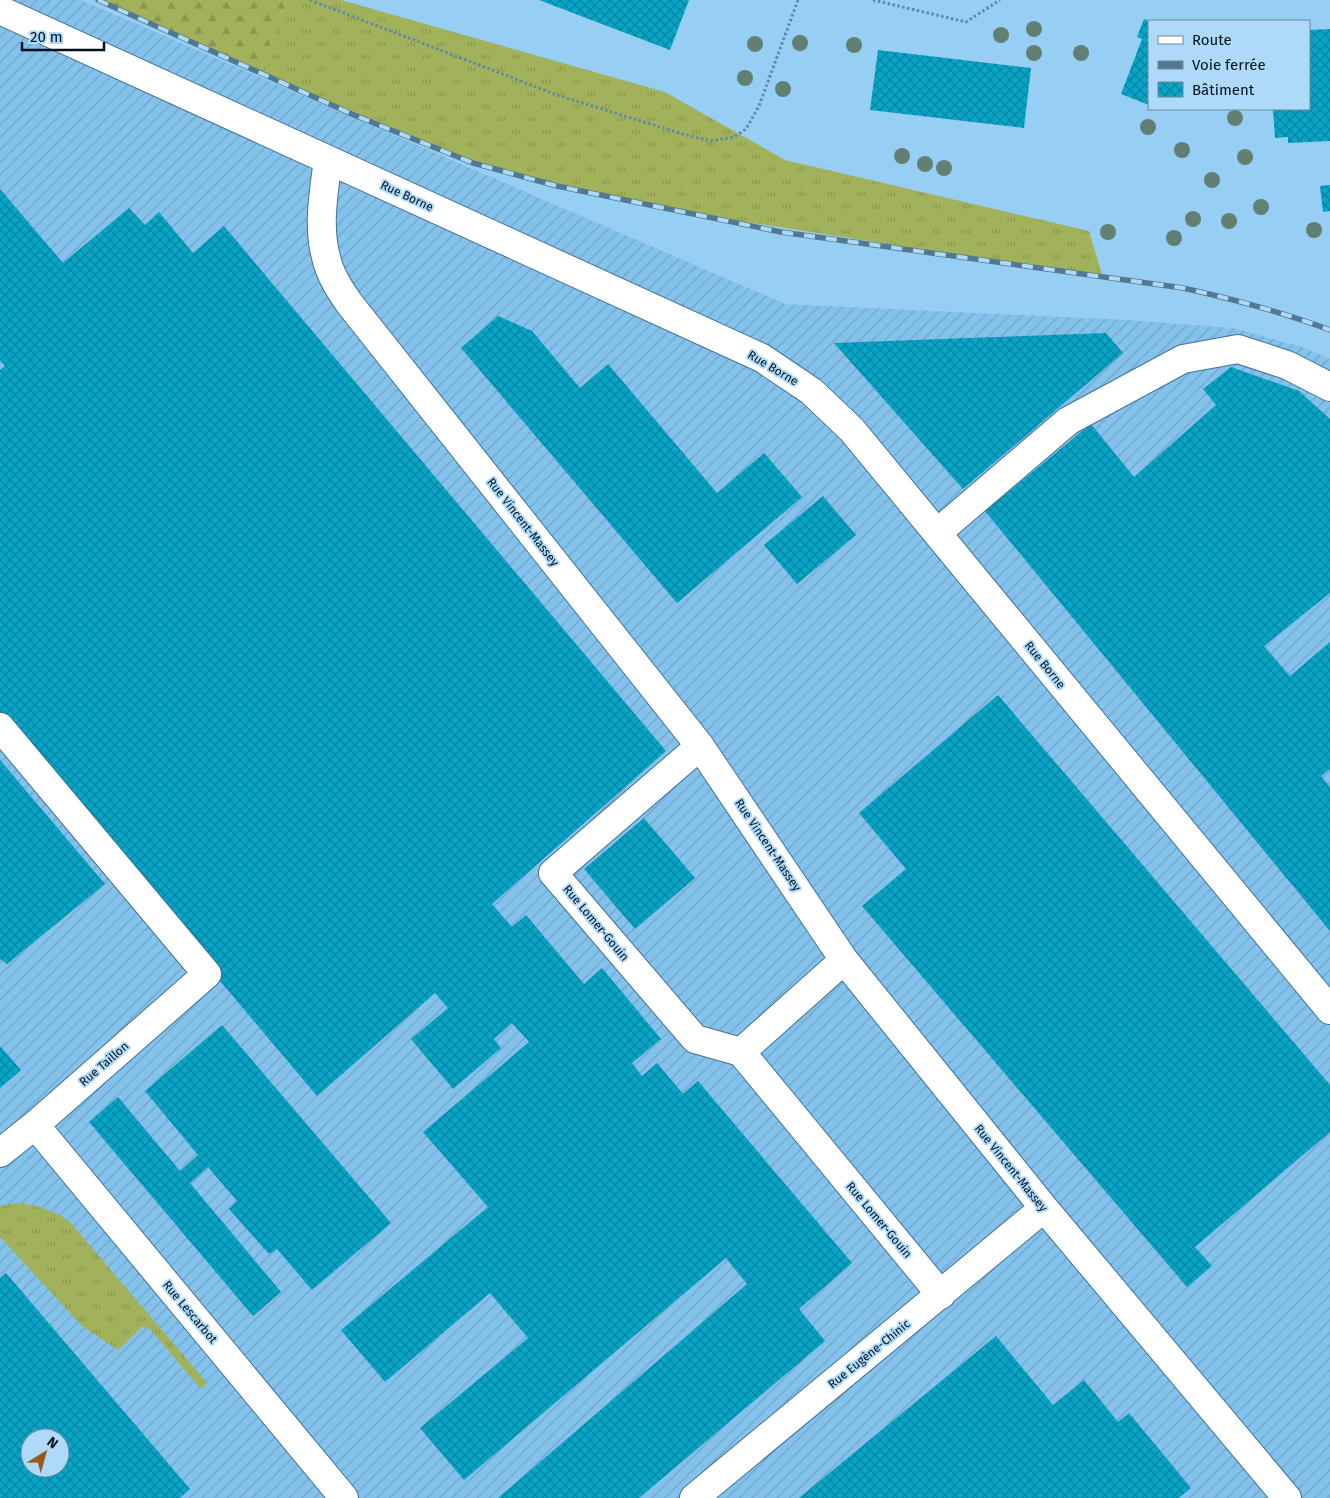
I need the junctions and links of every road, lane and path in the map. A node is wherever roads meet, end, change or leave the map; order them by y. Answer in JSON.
{"nodes":[{"id":1,"x":310,"y":0,"type":"edge"},
{"id":2,"x":798,"y":0,"type":"edge"},
{"id":3,"x":873,"y":0,"type":"edge"},
{"id":4,"x":1000,"y":0,"type":"edge"},
{"id":5,"x":0,"y":10,"type":"edge"},
{"id":6,"x":328,"y":160,"type":"junction"},
{"id":7,"x":1330,"y":386,"type":"edge"},
{"id":8,"x":937,"y":533,"type":"junction"},
{"id":9,"x":0,"y":727,"type":"edge"},
{"id":10,"x":700,"y":746,"type":"junction"},
{"id":11,"x":844,"y":960,"type":"junction"},
{"id":12,"x":1330,"y":1010,"type":"edge"},
{"id":13,"x":741,"y":1052,"type":"junction"},
{"id":14,"x":35,"y":1125,"type":"junction"},
{"id":15,"x":0,"y":1153,"type":"edge"},
{"id":16,"x":1044,"y":1208,"type":"junction"},
{"id":17,"x":941,"y":1295,"type":"junction"},
{"id":18,"x":344,"y":1498,"type":"edge"},
{"id":19,"x":694,"y":1498,"type":"edge"},
{"id":20,"x":1287,"y":1498,"type":"edge"}],
"edges":[{"from":1,"to":2,"type":"path"},
{"from":3,"to":4,"type":"path"},
{"from":5,"to":6,"type":"street","name":"Rue Borne"},
{"from":6,"to":8,"type":"street","name":"Rue Borne"},
{"from":6,"to":10,"type":"street","name":"Rue Vincent-Massey"},
{"from":7,"to":8,"type":"street"},
{"from":8,"to":12,"type":"street","name":"Rue Borne"},
{"from":9,"to":14,"type":"street","name":"Rue Taillon"},
{"from":10,"to":11,"type":"street","name":"Rue Vincent-Massey"},
{"from":10,"to":13,"type":"street","name":"Rue Lomer-Gouin"},
{"from":11,"to":13,"type":"street"},
{"from":11,"to":16,"type":"street","name":"Rue Vincent-Massey"},
{"from":13,"to":17,"type":"street","name":"Rue Lomer-Gouin"},
{"from":14,"to":15,"type":"street","name":"Rue Taillon"},
{"from":14,"to":18,"type":"street","name":"Rue Lescarbot"},
{"from":16,"to":17,"type":"street","name":"Rue Eugène-Chinic"},
{"from":16,"to":20,"type":"street","name":"Rue Vincent-Massey"},
{"from":17,"to":19,"type":"street","name":"Rue Eugène-Chinic"}]}
